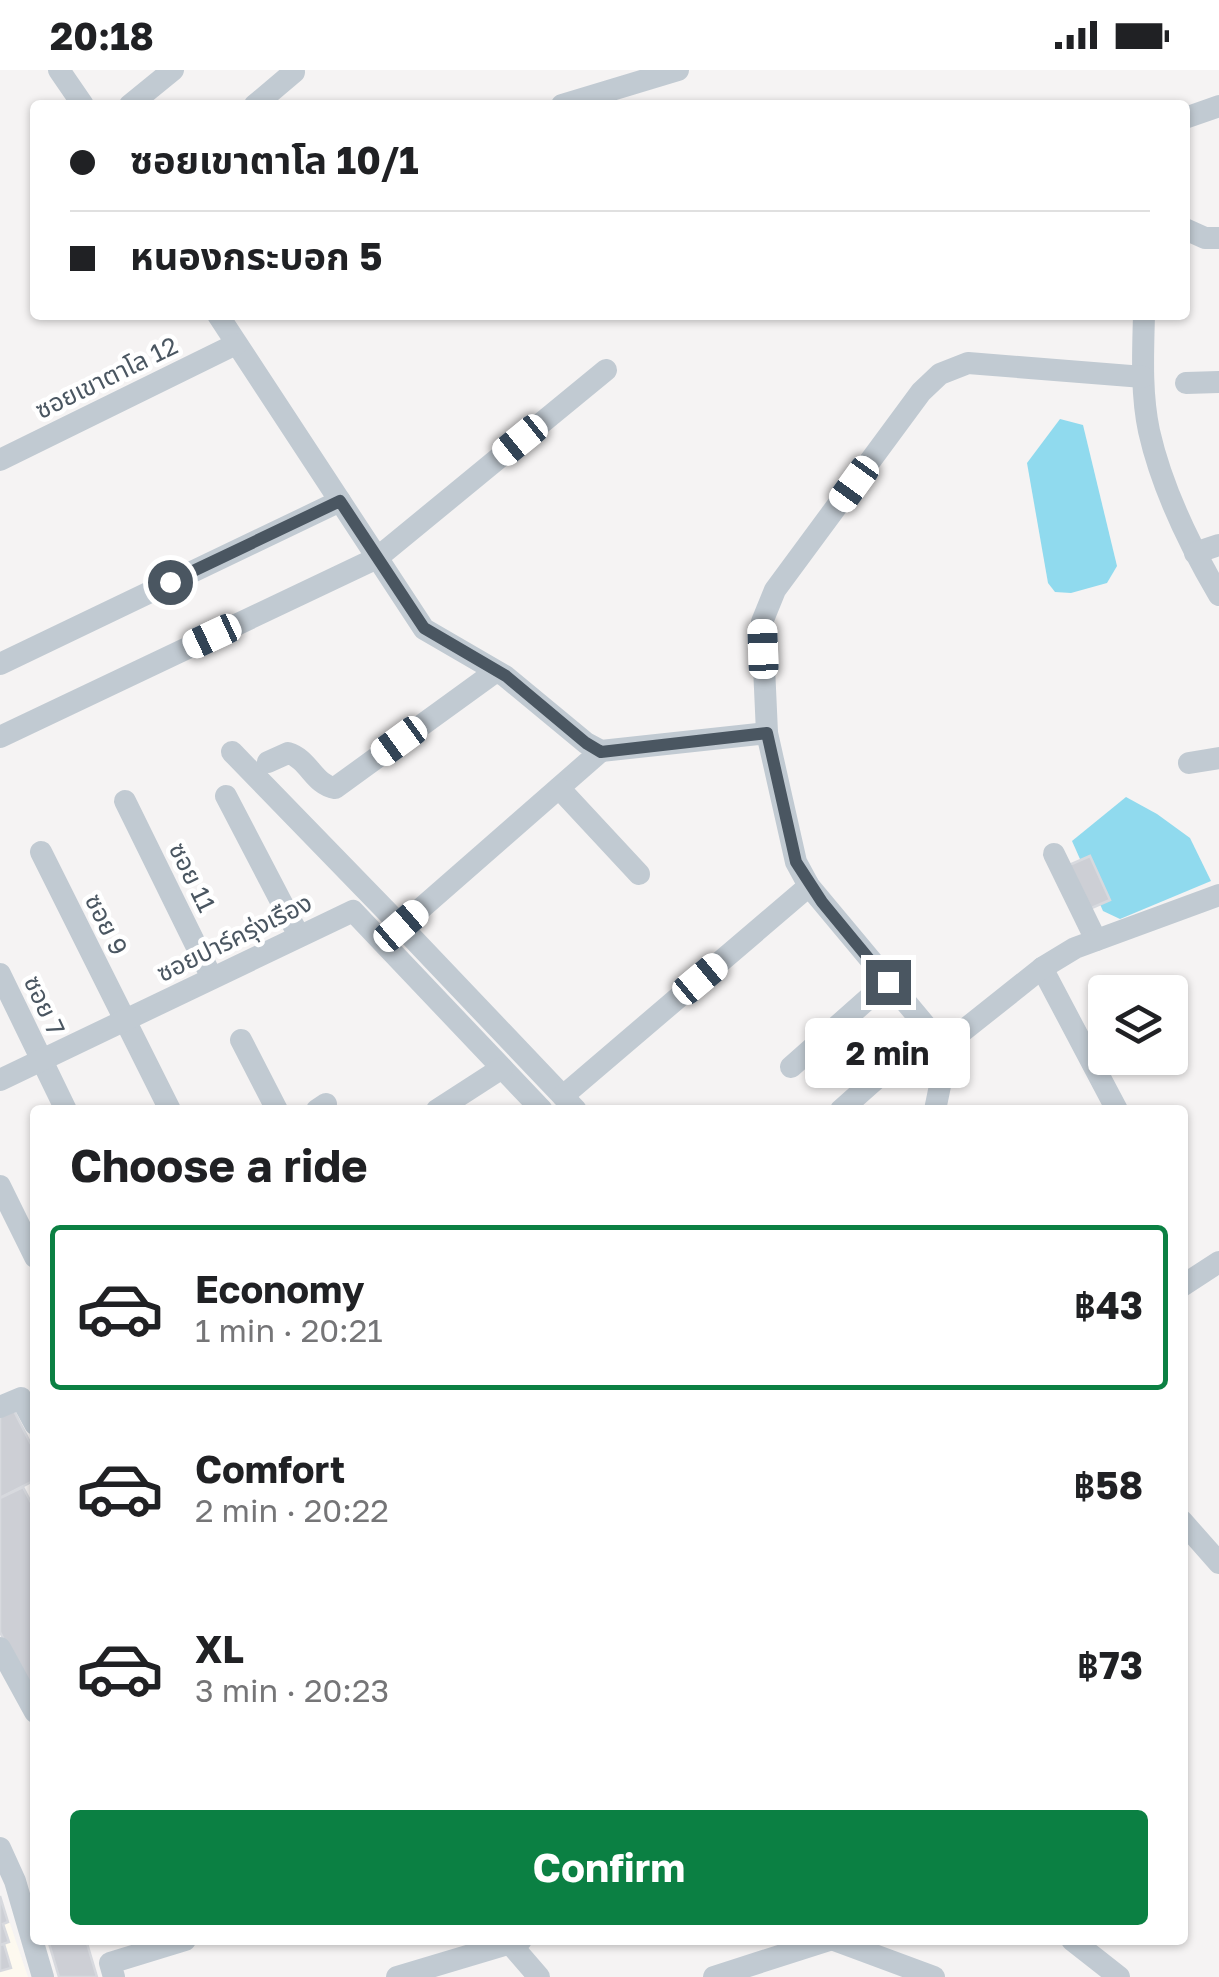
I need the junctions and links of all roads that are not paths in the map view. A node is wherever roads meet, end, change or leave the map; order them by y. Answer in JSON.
{"nodes":[{"id":1,"x":59,"y":70,"type":"edge"},
{"id":2,"x":173,"y":70,"type":"edge"},
{"id":3,"x":678,"y":70,"type":"edge"},
{"id":4,"x":294,"y":72,"type":"dead end"},
{"id":5,"x":79,"y":100,"type":"edge"},
{"id":6,"x":136,"y":100,"type":"edge"},
{"id":7,"x":261,"y":100,"type":"edge"},
{"id":8,"x":579,"y":100,"type":"edge"},
{"id":9,"x":1219,"y":106,"type":"edge"},
{"id":10,"x":1190,"y":116,"type":"edge"},
{"id":11,"x":1190,"y":231,"type":"edge"},
{"id":12,"x":1219,"y":238,"type":"edge"},
{"id":13,"x":221,"y":320,"type":"edge"},
{"id":14,"x":1144,"y":320,"type":"edge"},
{"id":15,"x":236,"y":344,"type":"junction"},
{"id":16,"x":606,"y":370,"type":"dead end"},
{"id":17,"x":1143,"y":377,"type":"junction"},
{"id":18,"x":1219,"y":382,"type":"edge"},
{"id":19,"x":1186,"y":383,"type":"dead end"},
{"id":20,"x":0,"y":460,"type":"edge"},
{"id":21,"x":340,"y":501,"type":"junction"},
{"id":22,"x":1219,"y":545,"type":"edge"},
{"id":23,"x":1195,"y":553,"type":"junction"},
{"id":24,"x":376,"y":558,"type":"junction"},
{"id":25,"x":1219,"y":595,"type":"edge"},
{"id":26,"x":0,"y":664,"type":"edge"},
{"id":27,"x":495,"y":672,"type":"junction"},
{"id":28,"x":767,"y":733,"type":"junction"},
{"id":29,"x":0,"y":737,"type":"edge"},
{"id":30,"x":232,"y":752,"type":"dead end"},
{"id":31,"x":601,"y":752,"type":"junction"},
{"id":32,"x":1219,"y":758,"type":"edge"},
{"id":33,"x":268,"y":762,"type":"dead end"},
{"id":34,"x":1189,"y":763,"type":"dead end"},
{"id":35,"x":559,"y":788,"type":"junction"},
{"id":36,"x":226,"y":796,"type":"dead end"},
{"id":37,"x":125,"y":801,"type":"dead end"},
{"id":38,"x":41,"y":852,"type":"dead end"},
{"id":39,"x":1054,"y":854,"type":"dead end"},
{"id":40,"x":639,"y":874,"type":"dead end"},
{"id":41,"x":810,"y":886,"type":"junction"},
{"id":42,"x":1219,"y":895,"type":"edge"},
{"id":43,"x":401,"y":926,"type":"junction"},
{"id":44,"x":299,"y":936,"type":"junction"},
{"id":45,"x":1096,"y":940,"type":"junction"},
{"id":46,"x":1042,"y":968,"type":"junction"},
{"id":47,"x":0,"y":974,"type":"edge"},
{"id":48,"x":212,"y":978,"type":"junction"},
{"id":49,"x":888,"y":982,"type":"junction"},
{"id":50,"x":124,"y":1020,"type":"junction"},
{"id":51,"x":940,"y":1036,"type":"junction"},
{"id":52,"x":241,"y":1040,"type":"dead end"},
{"id":53,"x":41,"y":1060,"type":"junction"},
{"id":54,"x":791,"y":1066,"type":"dead end"},
{"id":55,"x":502,"y":1068,"type":"junction"},
{"id":56,"x":0,"y":1080,"type":"edge"},
{"id":57,"x":570,"y":1103,"type":"edge"},
{"id":58,"x":64,"y":1105,"type":"edge"},
{"id":59,"x":167,"y":1105,"type":"edge"},
{"id":60,"x":274,"y":1105,"type":"edge"},
{"id":61,"x":445,"y":1105,"type":"edge"},
{"id":62,"x":537,"y":1105,"type":"edge"},
{"id":63,"x":848,"y":1105,"type":"edge"},
{"id":64,"x":935,"y":1105,"type":"edge"},
{"id":65,"x":1114,"y":1105,"type":"edge"},
{"id":66,"x":0,"y":1186,"type":"edge"},
{"id":67,"x":30,"y":1247,"type":"edge"},
{"id":68,"x":1219,"y":1262,"type":"edge"},
{"id":69,"x":1188,"y":1282,"type":"edge"},
{"id":70,"x":0,"y":1406,"type":"edge"},
{"id":71,"x":30,"y":1413,"type":"edge"},
{"id":72,"x":1188,"y":1528,"type":"edge"},
{"id":73,"x":1219,"y":1563,"type":"edge"},
{"id":74,"x":0,"y":1648,"type":"edge"},
{"id":75,"x":30,"y":1703,"type":"edge"},
{"id":76,"x":0,"y":1848,"type":"edge"},
{"id":77,"x":7,"y":1884,"type":"edge"},
{"id":78,"x":30,"y":1918,"type":"edge"},
{"id":79,"x":37,"y":1945,"type":"edge"},
{"id":80,"x":168,"y":1945,"type":"edge"},
{"id":81,"x":500,"y":1945,"type":"edge"},
{"id":82,"x":516,"y":1945,"type":"edge"},
{"id":83,"x":815,"y":1945,"type":"edge"},
{"id":84,"x":845,"y":1945,"type":"edge"},
{"id":85,"x":1078,"y":1945,"type":"edge"},
{"id":86,"x":44,"y":1977,"type":"edge"},
{"id":87,"x":114,"y":1977,"type":"edge"},
{"id":88,"x":397,"y":1977,"type":"edge"},
{"id":89,"x":539,"y":1977,"type":"edge"},
{"id":90,"x":714,"y":1977,"type":"edge"},
{"id":91,"x":934,"y":1977,"type":"edge"},
{"id":92,"x":1120,"y":1977,"type":"edge"}],
"edges":[{"from":1,"to":5,"type":"street"},
{"from":2,"to":6,"type":"street"},
{"from":3,"to":8,"type":"street"},
{"from":4,"to":7,"type":"street"},
{"from":9,"to":10,"type":"street"},
{"from":11,"to":12,"type":"street"},
{"from":13,"to":15,"type":"street"},
{"from":14,"to":17,"type":"street"},
{"from":15,"to":20,"type":"street","name":"ซอยเขาตาโล 12"},
{"from":15,"to":21,"type":"street"},
{"from":16,"to":24,"type":"street"},
{"from":17,"to":23,"type":"street"},
{"from":17,"to":28,"type":"street"},
{"from":18,"to":19,"type":"street"},
{"from":21,"to":24,"type":"street"},
{"from":21,"to":26,"type":"street"},
{"from":22,"to":23,"type":"street"},
{"from":23,"to":25,"type":"street"},
{"from":24,"to":27,"type":"street"},
{"from":24,"to":29,"type":"street"},
{"from":27,"to":31,"type":"street"},
{"from":27,"to":33,"type":"street"},
{"from":28,"to":31,"type":"street"},
{"from":28,"to":41,"type":"street"},
{"from":30,"to":43,"type":"street"},
{"from":31,"to":35,"type":"street"},
{"from":32,"to":34,"type":"street"},
{"from":35,"to":40,"type":"street"},
{"from":35,"to":43,"type":"street"},
{"from":36,"to":44,"type":"street"},
{"from":37,"to":48,"type":"street","name":"ซอย 11"},
{"from":38,"to":50,"type":"street","name":"ซอย 9"},
{"from":39,"to":45,"type":"street"},
{"from":41,"to":49,"type":"street"},
{"from":41,"to":57,"type":"street"},
{"from":42,"to":45,"type":"street"},
{"from":43,"to":57,"type":"street"},
{"from":44,"to":48,"type":"street","name":"ซอยปาร์ครุ่งเรือง"},
{"from":44,"to":55,"type":"street","name":"ซอยปาร์ครุ่งเรือง"},
{"from":45,"to":46,"type":"street"},
{"from":46,"to":51,"type":"street"},
{"from":46,"to":65,"type":"street"},
{"from":47,"to":53,"type":"street","name":"ซอย 7"},
{"from":48,"to":50,"type":"street","name":"ซอยปาร์ครุ่งเรือง"},
{"from":49,"to":51,"type":"street"},
{"from":49,"to":54,"type":"street"},
{"from":50,"to":53,"type":"street","name":"ซอยปาร์ครุ่งเรือง"},
{"from":50,"to":59,"type":"street","name":"ซอย 9"},
{"from":51,"to":63,"type":"street"},
{"from":51,"to":64,"type":"street"},
{"from":52,"to":60,"type":"street"},
{"from":53,"to":56,"type":"street","name":"ซอยปาร์ครุ่งเรือง"},
{"from":53,"to":58,"type":"street","name":"ซอย 7"},
{"from":55,"to":61,"type":"street"},
{"from":55,"to":62,"type":"street","name":"ซอยปาร์ครุ่งเรือง"},
{"from":66,"to":67,"type":"street"},
{"from":68,"to":69,"type":"street"},
{"from":70,"to":71,"type":"street"},
{"from":72,"to":73,"type":"street"},
{"from":74,"to":75,"type":"street"},
{"from":76,"to":77,"type":"street"},
{"from":77,"to":78,"type":"street"},
{"from":79,"to":86,"type":"street"},
{"from":80,"to":87,"type":"street"},
{"from":81,"to":88,"type":"street"},
{"from":82,"to":89,"type":"street"},
{"from":83,"to":90,"type":"street"},
{"from":84,"to":91,"type":"street"},
{"from":85,"to":92,"type":"street"}]}
